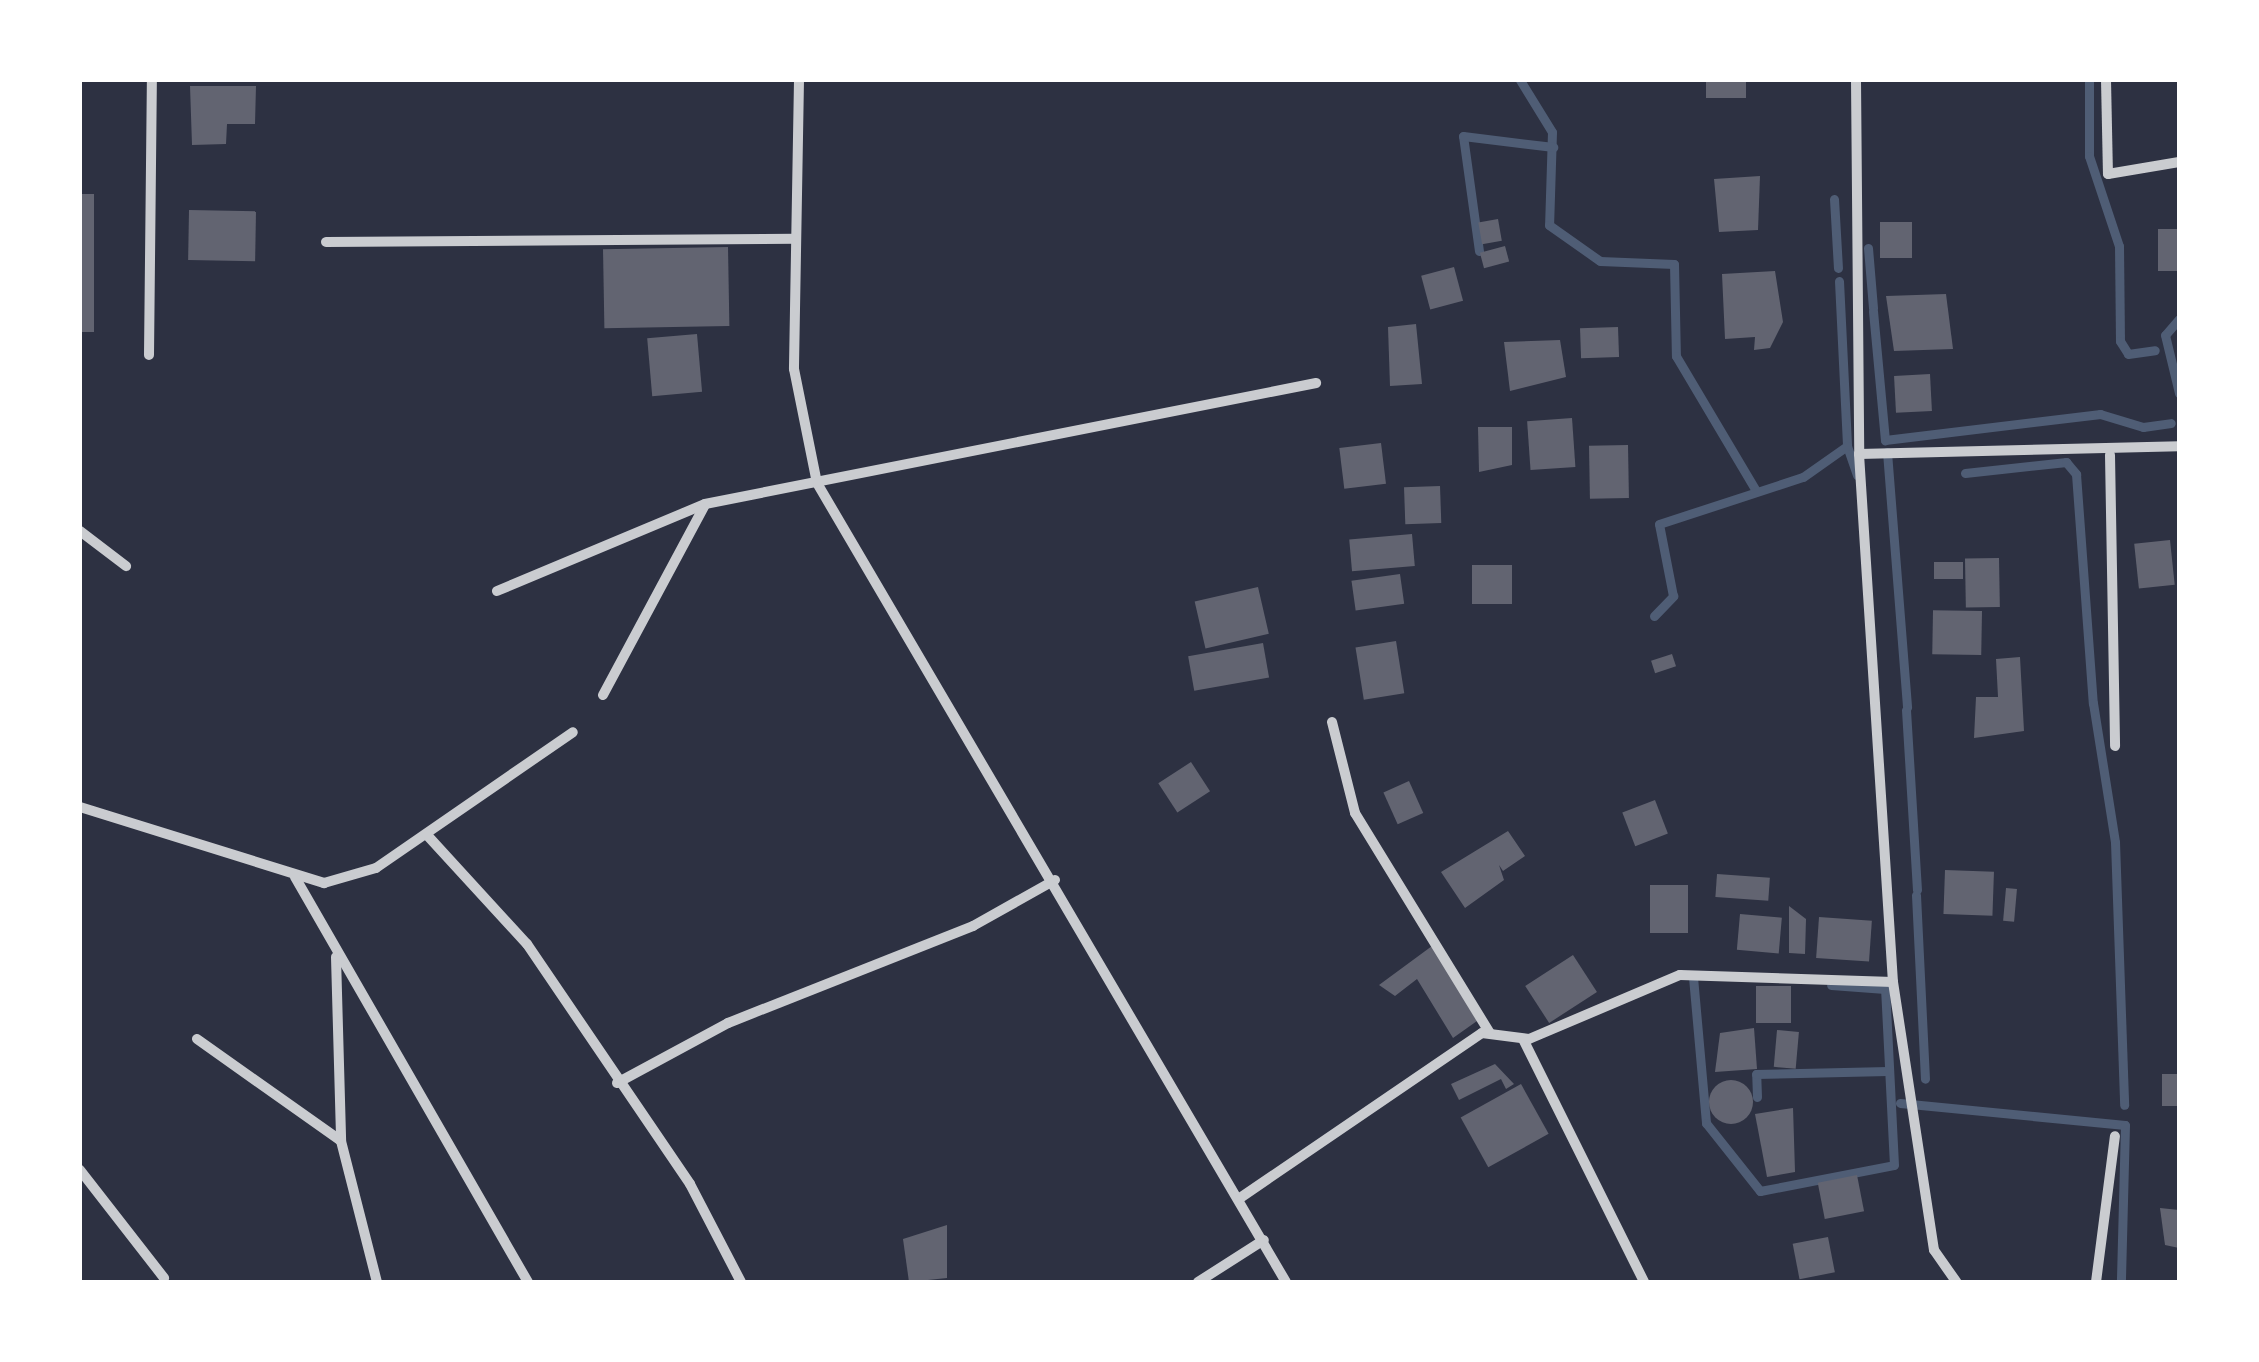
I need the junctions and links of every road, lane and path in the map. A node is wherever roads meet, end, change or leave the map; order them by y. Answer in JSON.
{"nodes":[{"id":1,"x":152,"y":80,"type":"edge"},
{"id":2,"x":799,"y":80,"type":"edge"},
{"id":3,"x":1856,"y":80,"type":"edge"},
{"id":4,"x":2106,"y":80,"type":"edge"},
{"id":5,"x":2179,"y":162,"type":"edge"},
{"id":6,"x":796,"y":239,"type":"junction"},
{"id":7,"x":326,"y":242,"type":"dead end"},
{"id":8,"x":149,"y":356,"type":"dead end"},
{"id":9,"x":1316,"y":384,"type":"dead end"},
{"id":10,"x":2179,"y":446,"type":"edge"},
{"id":11,"x":1859,"y":454,"type":"junction"},
{"id":12,"x":2110,"y":454,"type":"junction"},
{"id":13,"x":817,"y":483,"type":"junction"},
{"id":14,"x":705,"y":504,"type":"junction"},
{"id":15,"x":80,"y":531,"type":"edge"},
{"id":16,"x":126,"y":566,"type":"dead end"},
{"id":17,"x":497,"y":591,"type":"dead end"},
{"id":18,"x":603,"y":695,"type":"dead end"},
{"id":19,"x":1332,"y":722,"type":"dead end"},
{"id":20,"x":573,"y":732,"type":"dead end"},
{"id":21,"x":2116,"y":746,"type":"dead end"},
{"id":22,"x":80,"y":807,"type":"edge"},
{"id":23,"x":427,"y":835,"type":"junction"},
{"id":24,"x":295,"y":877,"type":"junction"},
{"id":25,"x":1056,"y":880,"type":"junction"},
{"id":26,"x":336,"y":956,"type":"junction"},
{"id":27,"x":1893,"y":982,"type":"junction"},
{"id":28,"x":1489,"y":1032,"type":"junction"},
{"id":29,"x":197,"y":1039,"type":"dead end"},
{"id":30,"x":1523,"y":1039,"type":"junction"},
{"id":31,"x":617,"y":1083,"type":"junction"},
{"id":32,"x":2115,"y":1136,"type":"dead end"},
{"id":33,"x":341,"y":1141,"type":"junction"},
{"id":34,"x":80,"y":1170,"type":"edge"},
{"id":35,"x":1240,"y":1198,"type":"junction"},
{"id":36,"x":1264,"y":1240,"type":"junction"},
{"id":37,"x":164,"y":1278,"type":"dead end"},
{"id":38,"x":377,"y":1282,"type":"edge"},
{"id":39,"x":528,"y":1282,"type":"edge"},
{"id":40,"x":741,"y":1282,"type":"edge"},
{"id":41,"x":1198,"y":1282,"type":"edge"},
{"id":42,"x":1286,"y":1282,"type":"edge"},
{"id":43,"x":1644,"y":1282,"type":"edge"},
{"id":44,"x":1956,"y":1282,"type":"edge"},
{"id":45,"x":2096,"y":1282,"type":"edge"}],
"edges":[{"from":1,"to":8,"type":"street"},
{"from":2,"to":6,"type":"street"},
{"from":3,"to":11,"type":"street"},
{"from":4,"to":5,"type":"street"},
{"from":6,"to":7,"type":"street"},
{"from":6,"to":13,"type":"street"},
{"from":9,"to":13,"type":"street"},
{"from":10,"to":12,"type":"street"},
{"from":11,"to":12,"type":"street"},
{"from":11,"to":27,"type":"street"},
{"from":12,"to":21,"type":"street"},
{"from":13,"to":14,"type":"street"},
{"from":13,"to":25,"type":"street"},
{"from":14,"to":17,"type":"street"},
{"from":14,"to":18,"type":"street"},
{"from":15,"to":16,"type":"street"},
{"from":19,"to":28,"type":"street"},
{"from":20,"to":23,"type":"street"},
{"from":22,"to":24,"type":"street"},
{"from":23,"to":24,"type":"street"},
{"from":23,"to":31,"type":"street"},
{"from":24,"to":26,"type":"street"},
{"from":25,"to":31,"type":"street"},
{"from":25,"to":35,"type":"street"},
{"from":26,"to":33,"type":"street"},
{"from":26,"to":39,"type":"street"},
{"from":27,"to":30,"type":"street"},
{"from":27,"to":44,"type":"street"},
{"from":28,"to":30,"type":"street"},
{"from":28,"to":35,"type":"street"},
{"from":29,"to":33,"type":"street"},
{"from":30,"to":43,"type":"street"},
{"from":31,"to":40,"type":"street"},
{"from":32,"to":45,"type":"street"},
{"from":33,"to":38,"type":"street"},
{"from":34,"to":37,"type":"street"},
{"from":35,"to":36,"type":"street"},
{"from":36,"to":41,"type":"street"},
{"from":36,"to":42,"type":"street"}]}
